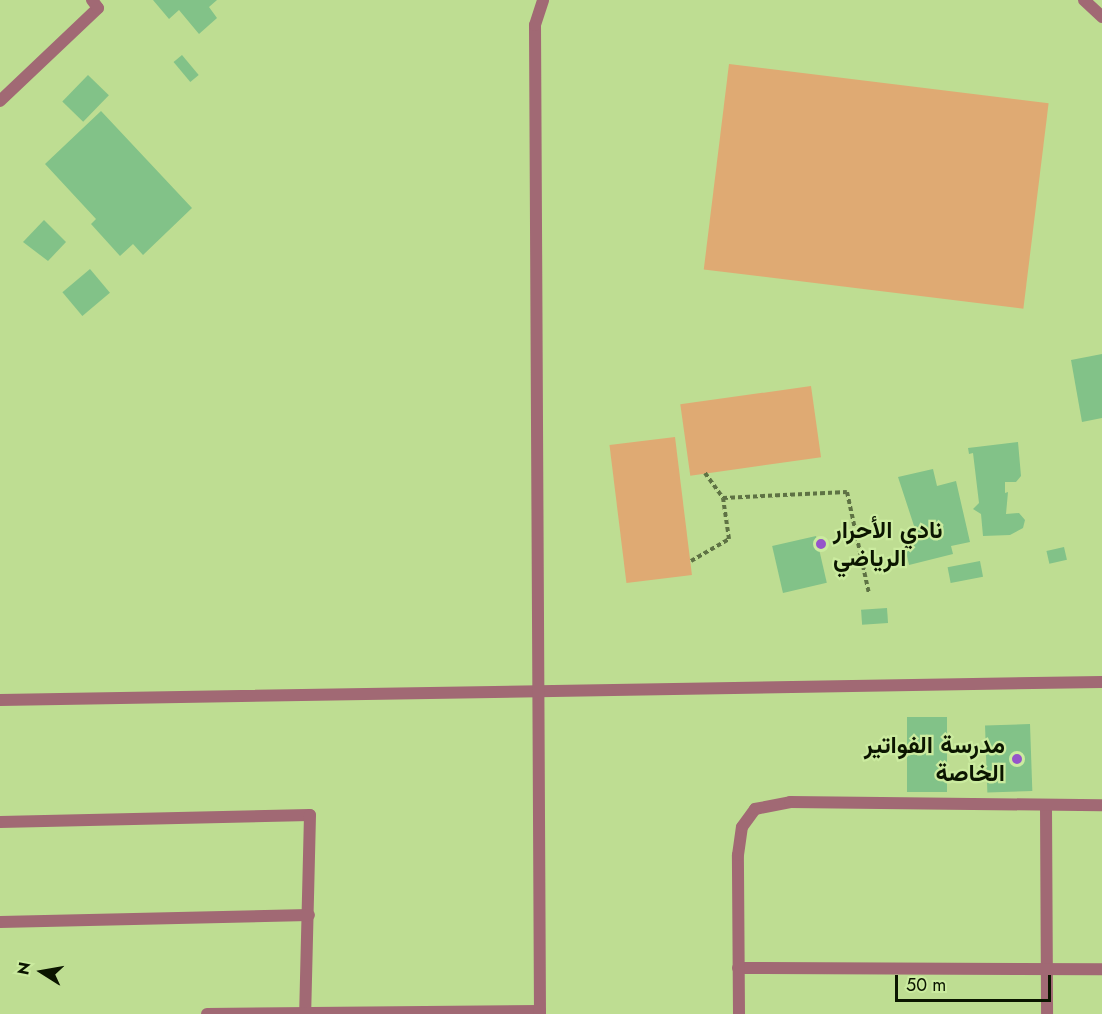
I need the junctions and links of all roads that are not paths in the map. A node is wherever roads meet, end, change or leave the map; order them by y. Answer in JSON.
{"nodes":[{"id":1,"x":92,"y":0,"type":"edge"},
{"id":2,"x":543,"y":0,"type":"edge"},
{"id":3,"x":1084,"y":0,"type":"edge"},
{"id":4,"x":1102,"y":17,"type":"edge"},
{"id":5,"x":0,"y":101,"type":"edge"},
{"id":6,"x":1102,"y":682,"type":"edge"},
{"id":7,"x":541,"y":689,"type":"junction"},
{"id":8,"x":0,"y":700,"type":"edge"},
{"id":9,"x":1102,"y":806,"type":"edge"},
{"id":10,"x":1046,"y":808,"type":"junction"},
{"id":11,"x":0,"y":822,"type":"edge"},
{"id":12,"x":309,"y":915,"type":"junction"},
{"id":13,"x":0,"y":922,"type":"edge"},
{"id":14,"x":738,"y":968,"type":"junction"},
{"id":15,"x":1047,"y":969,"type":"junction"},
{"id":16,"x":1102,"y":969,"type":"edge"},
{"id":17,"x":540,"y":1012,"type":"edge"},
{"id":18,"x":305,"y":1013,"type":"edge"},
{"id":19,"x":207,"y":1014,"type":"edge"},
{"id":20,"x":740,"y":1014,"type":"edge"},
{"id":21,"x":1047,"y":1014,"type":"edge"}],
"edges":[{"from":1,"to":5,"type":"street"},
{"from":2,"to":7,"type":"street"},
{"from":3,"to":4,"type":"street"},
{"from":6,"to":7,"type":"street"},
{"from":7,"to":8,"type":"street"},
{"from":7,"to":17,"type":"street"},
{"from":9,"to":10,"type":"street"},
{"from":10,"to":14,"type":"street"},
{"from":10,"to":15,"type":"street"},
{"from":11,"to":12,"type":"street"},
{"from":12,"to":13,"type":"street"},
{"from":12,"to":18,"type":"street"},
{"from":14,"to":15,"type":"street"},
{"from":14,"to":20,"type":"street"},
{"from":15,"to":16,"type":"street"},
{"from":15,"to":21,"type":"street"},
{"from":17,"to":18,"type":"street"},
{"from":18,"to":19,"type":"street"}]}
